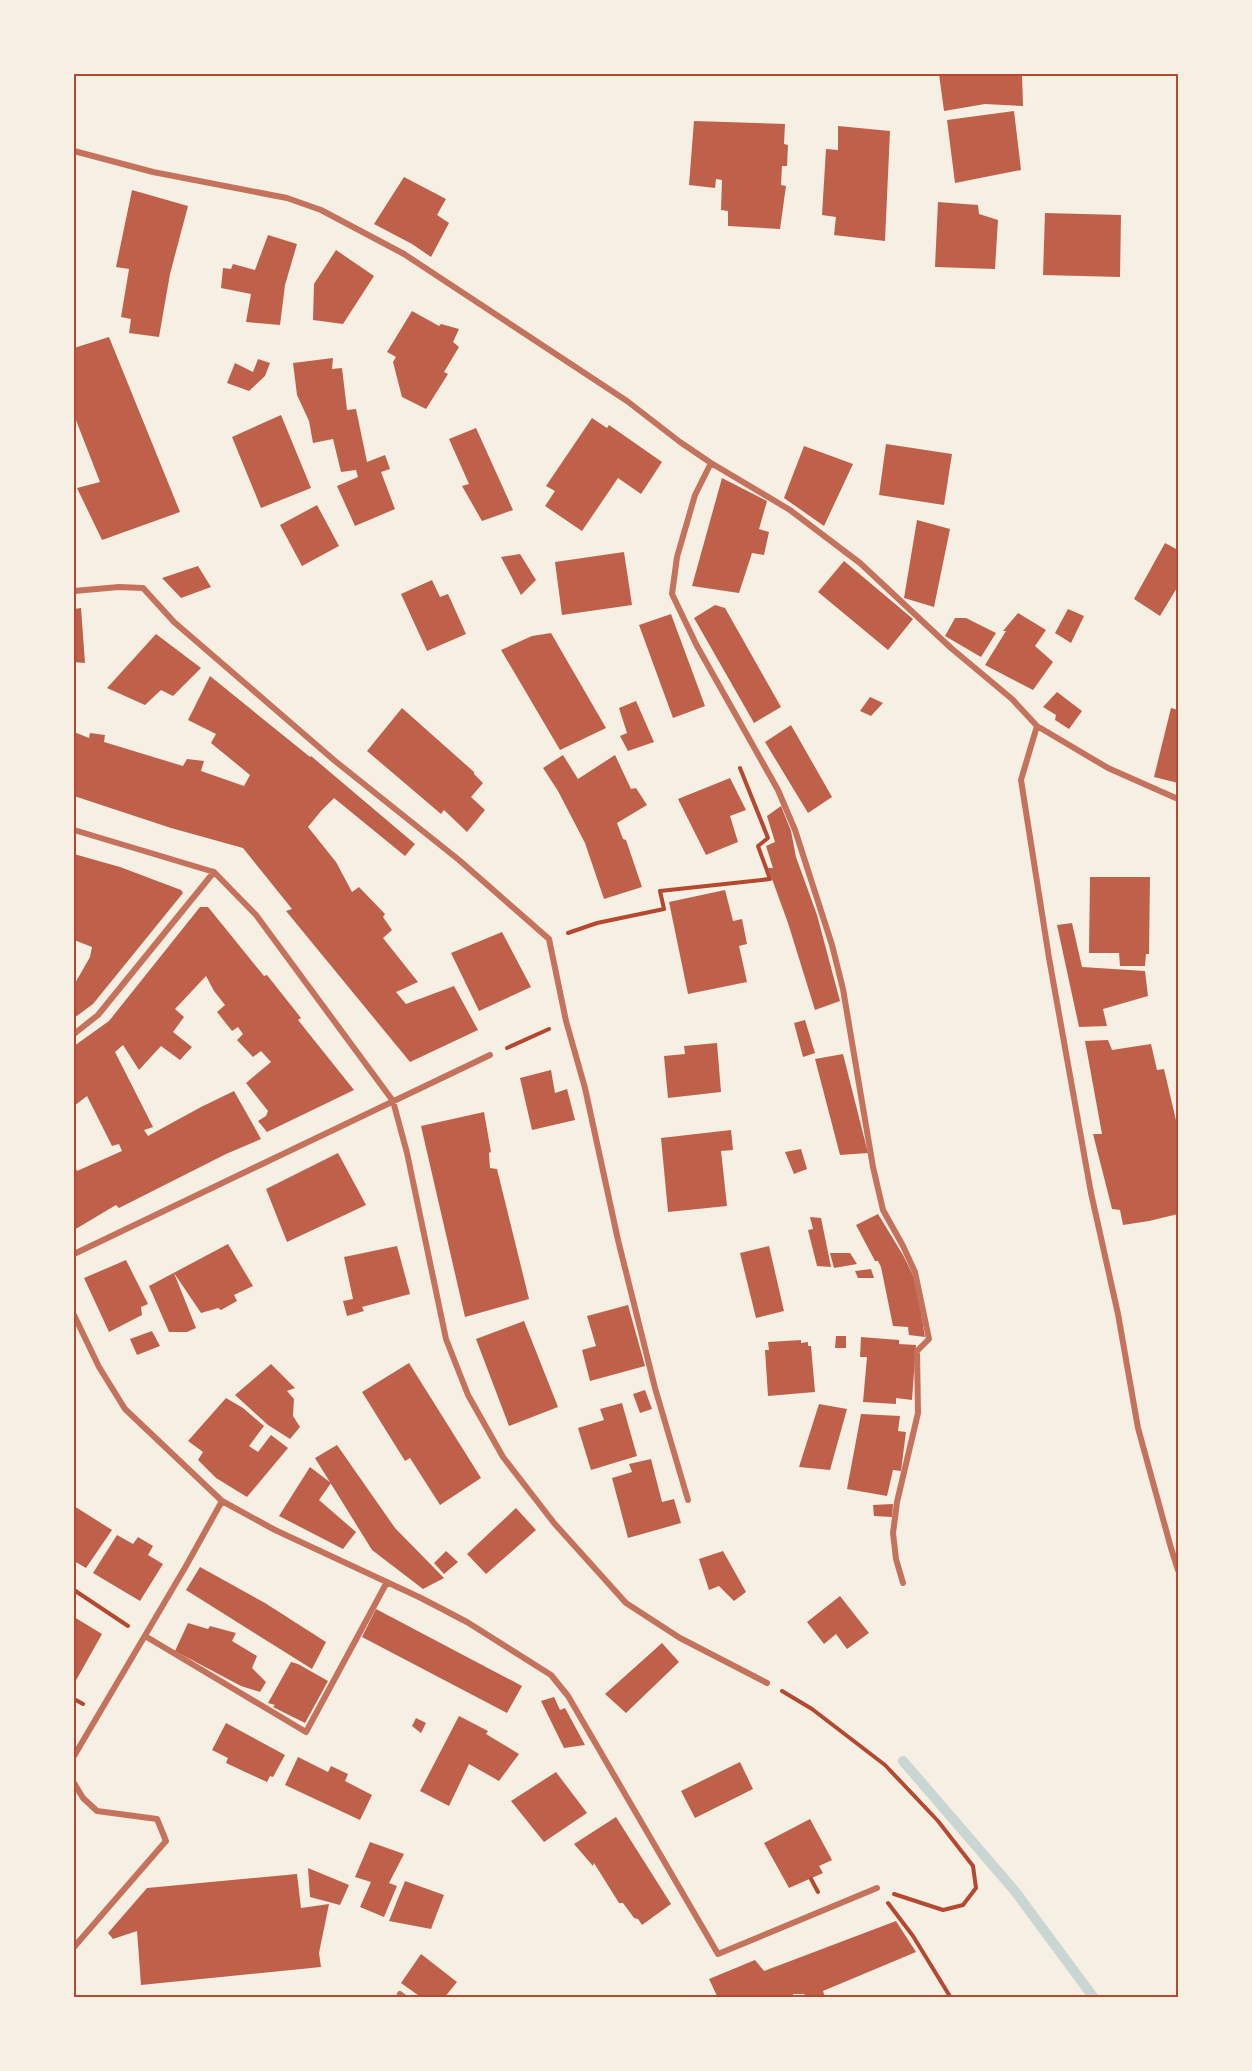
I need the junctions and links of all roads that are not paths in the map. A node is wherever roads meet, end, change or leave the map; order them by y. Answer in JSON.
{"nodes":[{"id":1,"x":74,"y":151,"type":"edge"},
{"id":2,"x":711,"y":463,"type":"junction"},
{"id":3,"x":74,"y":591,"type":"edge"},
{"id":4,"x":1037,"y":726,"type":"junction"},
{"id":5,"x":1179,"y":799,"type":"edge"},
{"id":6,"x":74,"y":830,"type":"edge"},
{"id":7,"x":214,"y":872,"type":"junction"},
{"id":8,"x":74,"y":1034,"type":"edge"},
{"id":9,"x":490,"y":1055,"type":"road end"},
{"id":10,"x":393,"y":1101,"type":"junction"},
{"id":11,"x":74,"y":1254,"type":"edge"},
{"id":12,"x":74,"y":1315,"type":"edge"},
{"id":13,"x":688,"y":1500,"type":"dead end"},
{"id":14,"x":222,"y":1501,"type":"junction"},
{"id":15,"x":1179,"y":1570,"type":"edge"},
{"id":16,"x":387,"y":1582,"type":"junction"},
{"id":17,"x":903,"y":1583,"type":"dead end"},
{"id":18,"x":145,"y":1636,"type":"junction"},
{"id":19,"x":767,"y":1683,"type":"road end"},
{"id":20,"x":74,"y":1756,"type":"edge"},
{"id":21,"x":74,"y":1783,"type":"edge"},
{"id":22,"x":877,"y":1888,"type":"road end"},
{"id":23,"x":74,"y":1947,"type":"edge"}],
"edges":[{"from":1,"to":2,"type":"street"},
{"from":2,"to":4,"type":"street"},
{"from":2,"to":17,"type":"street"},
{"from":3,"to":13,"type":"street"},
{"from":4,"to":5,"type":"street"},
{"from":4,"to":15,"type":"street"},
{"from":6,"to":7,"type":"street"},
{"from":7,"to":8,"type":"street"},
{"from":7,"to":10,"type":"street"},
{"from":9,"to":10,"type":"street"},
{"from":10,"to":11,"type":"street"},
{"from":10,"to":19,"type":"street"},
{"from":12,"to":14,"type":"street"},
{"from":14,"to":16,"type":"street"},
{"from":14,"to":18,"type":"street"},
{"from":16,"to":18,"type":"street"},
{"from":16,"to":22,"type":"street"},
{"from":18,"to":20,"type":"street"},
{"from":21,"to":23,"type":"street"}]}
